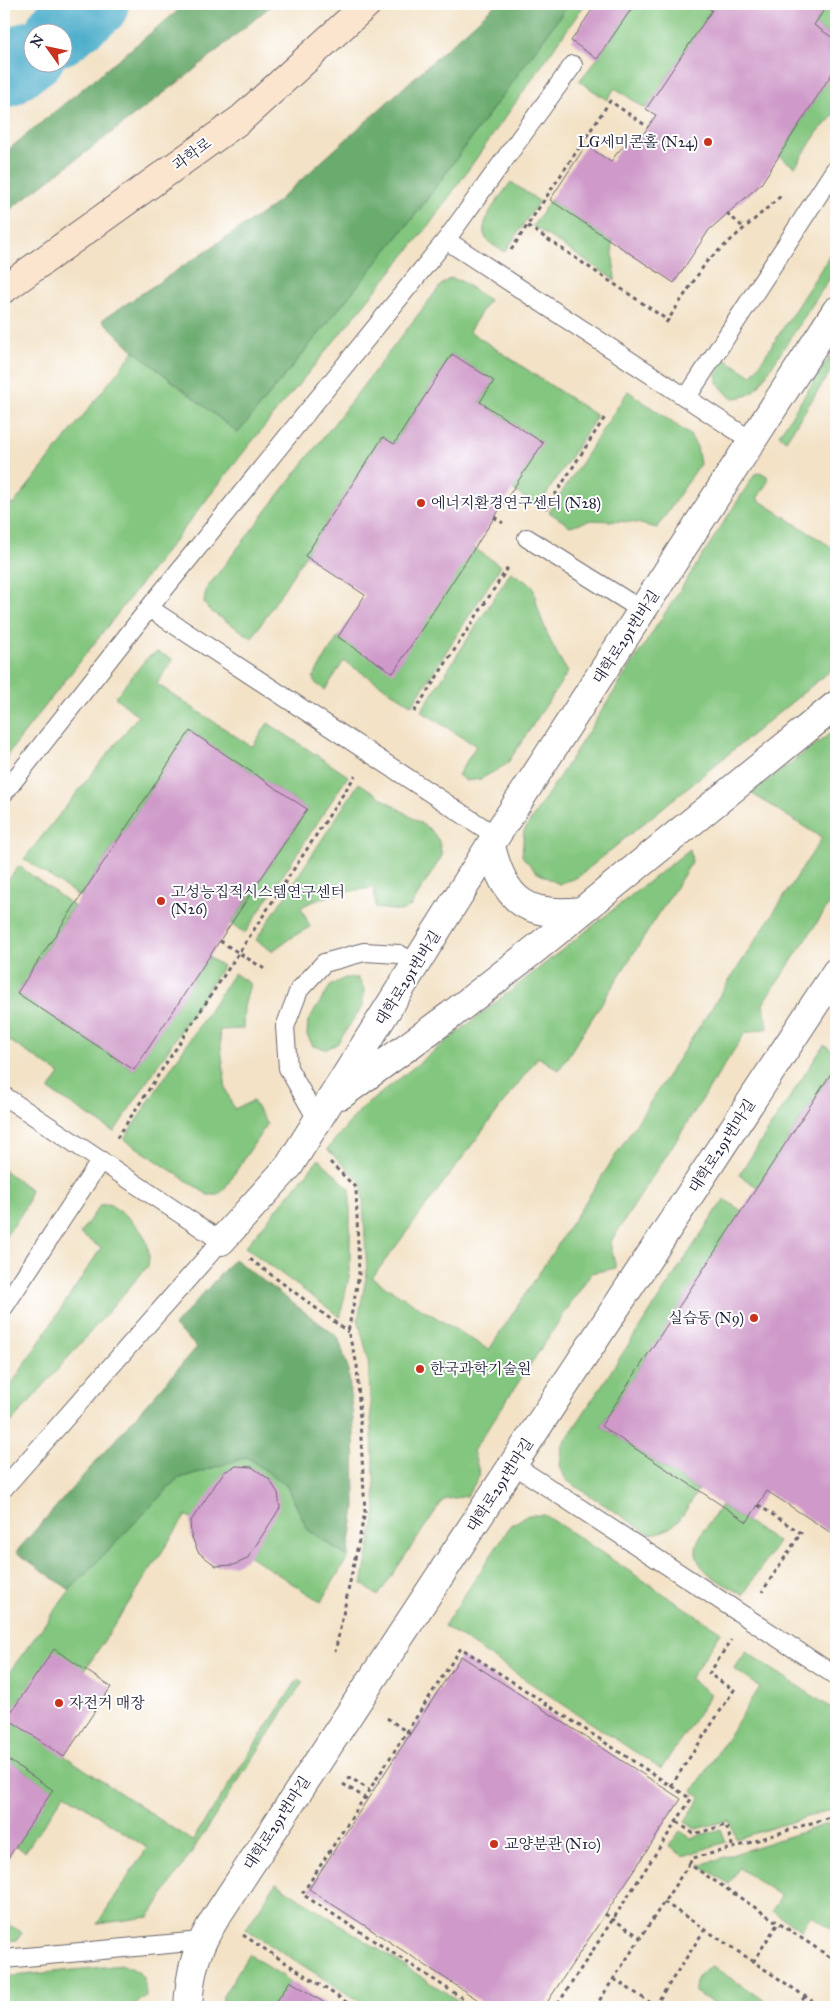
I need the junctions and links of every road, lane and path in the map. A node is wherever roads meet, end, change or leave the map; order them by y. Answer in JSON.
{"nodes":[{"id":1,"x":367,"y":4,"type":"edge"},
{"id":2,"x":573,"y":65,"type":"dead end"},
{"id":3,"x":648,"y":127,"type":"dead end"},
{"id":4,"x":836,"y":168,"type":"edge"},
{"id":5,"x":783,"y":193,"type":"dead end"},
{"id":6,"x":727,"y":213,"type":"dead end"},
{"id":7,"x":528,"y":226,"type":"junction"},
{"id":8,"x":744,"y":228,"type":"junction"},
{"id":9,"x":446,"y":240,"type":"junction"},
{"id":10,"x":508,"y":255,"type":"dead end"},
{"id":11,"x":4,"y":289,"type":"edge"},
{"id":12,"x":836,"y":311,"type":"edge"},
{"id":13,"x":687,"y":397,"type":"junction"},
{"id":14,"x":604,"y":417,"type":"dead end"},
{"id":15,"x":752,"y":441,"type":"junction"},
{"id":16,"x":546,"y":508,"type":"dead end"},
{"id":17,"x":527,"y":538,"type":"dead end"},
{"id":18,"x":508,"y":566,"type":"dead end"},
{"id":19,"x":149,"y":608,"type":"junction"},
{"id":20,"x":643,"y":610,"type":"junction"},
{"id":21,"x":836,"y":704,"type":"edge"},
{"id":22,"x":414,"y":712,"type":"dead end"},
{"id":23,"x":356,"y":774,"type":"dead end"},
{"id":24,"x":4,"y":793,"type":"edge"},
{"id":25,"x":493,"y":841,"type":"junction"},
{"id":26,"x":582,"y":911,"type":"junction"},
{"id":27,"x":220,"y":940,"type":"dead end"},
{"id":28,"x":239,"y":953,"type":"junction"},
{"id":29,"x":417,"y":964,"type":"junction"},
{"id":30,"x":266,"y":970,"type":"dead end"},
{"id":31,"x":836,"y":972,"type":"edge"},
{"id":32,"x":4,"y":1096,"type":"edge"},
{"id":33,"x":324,"y":1112,"type":"junction"},
{"id":34,"x":115,"y":1141,"type":"dead end"},
{"id":35,"x":324,"y":1155,"type":"dead end"},
{"id":36,"x":101,"y":1160,"type":"junction"},
{"id":37,"x":221,"y":1241,"type":"junction"},
{"id":38,"x":248,"y":1258,"type":"dead end"},
{"id":39,"x":4,"y":1307,"type":"edge"},
{"id":40,"x":348,"y":1332,"type":"junction"},
{"id":41,"x":514,"y":1465,"type":"junction"},
{"id":42,"x":4,"y":1488,"type":"edge"},
{"id":43,"x":758,"y":1505,"type":"dead end"},
{"id":44,"x":762,"y":1593,"type":"dead end"},
{"id":45,"x":726,"y":1646,"type":"dead end"},
{"id":46,"x":335,"y":1652,"type":"dead end"},
{"id":47,"x":836,"y":1676,"type":"edge"},
{"id":48,"x":396,"y":1724,"type":"dead end"},
{"id":49,"x":408,"y":1733,"type":"junction"},
{"id":50,"x":339,"y":1780,"type":"dead end"},
{"id":51,"x":671,"y":1786,"type":"junction"},
{"id":52,"x":369,"y":1790,"type":"junction"},
{"id":53,"x":354,"y":1791,"type":"dead end"},
{"id":54,"x":366,"y":1798,"type":"junction"},
{"id":55,"x":836,"y":1815,"type":"edge"},
{"id":56,"x":677,"y":1822,"type":"junction"},
{"id":57,"x":733,"y":1848,"type":"junction"},
{"id":58,"x":688,"y":1864,"type":"junction"},
{"id":59,"x":664,"y":1902,"type":"junction"},
{"id":60,"x":605,"y":1914,"type":"dead end"},
{"id":61,"x":216,"y":1917,"type":"junction"},
{"id":62,"x":613,"y":1919,"type":"junction"},
{"id":63,"x":778,"y":1923,"type":"junction"},
{"id":64,"x":705,"y":1929,"type":"junction"},
{"id":65,"x":640,"y":1937,"type":"junction"},
{"id":66,"x":201,"y":1941,"type":"junction"},
{"id":67,"x":4,"y":1959,"type":"edge"},
{"id":68,"x":836,"y":1961,"type":"edge"},
{"id":69,"x":753,"y":1962,"type":"junction"},
{"id":70,"x":613,"y":1979,"type":"junction"},
{"id":71,"x":805,"y":1996,"type":"junction"},
{"id":72,"x":188,"y":2007,"type":"edge"},
{"id":73,"x":354,"y":2007,"type":"edge"},
{"id":74,"x":476,"y":2007,"type":"edge"},
{"id":75,"x":556,"y":2007,"type":"edge"},
{"id":76,"x":595,"y":2007,"type":"edge"},
{"id":77,"x":656,"y":2007,"type":"edge"},
{"id":78,"x":798,"y":2007,"type":"edge"},
{"id":79,"x":821,"y":2007,"type":"edge"}],
"edges":[{"from":1,"to":11,"type":"main road","name":"과학로"},
{"from":2,"to":9,"type":"lane"},
{"from":3,"to":7,"type":"path"},
{"from":4,"to":13,"type":"lane"},
{"from":5,"to":8,"type":"path"},
{"from":6,"to":8,"type":"path"},
{"from":7,"to":8,"type":"path"},
{"from":7,"to":10,"type":"path"},
{"from":9,"to":13,"type":"lane"},
{"from":9,"to":19,"type":"lane"},
{"from":12,"to":15,"type":"street","name":"대학로291번바길"},
{"from":13,"to":15,"type":"lane"},
{"from":14,"to":16,"type":"path"},
{"from":15,"to":20,"type":"street","name":"대학로291번바길"},
{"from":17,"to":20,"type":"lane"},
{"from":18,"to":22,"type":"path"},
{"from":19,"to":24,"type":"lane"},
{"from":19,"to":25,"type":"lane"},
{"from":20,"to":25,"type":"street","name":"대학로291번바길"},
{"from":21,"to":26,"type":"street"},
{"from":23,"to":28,"type":"path"},
{"from":25,"to":26,"type":"street"},
{"from":25,"to":29,"type":"street","name":"대학로291번바길"},
{"from":26,"to":33,"type":"street"},
{"from":27,"to":28,"type":"path"},
{"from":28,"to":30,"type":"path"},
{"from":28,"to":34,"type":"path"},
{"from":29,"to":33,"type":"street","name":"대학로291번바길"},
{"from":29,"to":33,"type":"lane"},
{"from":31,"to":41,"type":"street","name":"대학로291번마길"},
{"from":32,"to":36,"type":"lane"},
{"from":33,"to":37,"type":"street","name":"대학로291번바길"},
{"from":35,"to":40,"type":"path"},
{"from":36,"to":37,"type":"lane"},
{"from":36,"to":39,"type":"lane"},
{"from":37,"to":42,"type":"lane"},
{"from":38,"to":40,"type":"path"},
{"from":40,"to":46,"type":"path"},
{"from":41,"to":47,"type":"lane"},
{"from":41,"to":61,"type":"street","name":"대학로291번마길"},
{"from":43,"to":44,"type":"path"},
{"from":45,"to":51,"type":"path"},
{"from":48,"to":49,"type":"path"},
{"from":49,"to":51,"type":"path"},
{"from":49,"to":52,"type":"path"},
{"from":50,"to":52,"type":"path"},
{"from":51,"to":56,"type":"path"},
{"from":52,"to":54,"type":"path"},
{"from":53,"to":54,"type":"path"},
{"from":54,"to":74,"type":"path"},
{"from":55,"to":57,"type":"path"},
{"from":56,"to":57,"type":"path"},
{"from":56,"to":62,"type":"path"},
{"from":57,"to":58,"type":"path"},
{"from":58,"to":59,"type":"path"},
{"from":58,"to":63,"type":"path"},
{"from":59,"to":64,"type":"path"},
{"from":59,"to":65,"type":"path"},
{"from":60,"to":62,"type":"path"},
{"from":61,"to":66,"type":"street","name":"대학로291번마길"},
{"from":61,"to":73,"type":"path"},
{"from":62,"to":65,"type":"path"},
{"from":62,"to":75,"type":"path"},
{"from":63,"to":68,"type":"path"},
{"from":63,"to":69,"type":"path"},
{"from":64,"to":69,"type":"path"},
{"from":64,"to":77,"type":"path"},
{"from":65,"to":70,"type":"path"},
{"from":66,"to":67,"type":"lane"},
{"from":66,"to":72,"type":"street","name":"대학로291번마길"},
{"from":69,"to":71,"type":"path"},
{"from":70,"to":76,"type":"path"},
{"from":70,"to":77,"type":"path"},
{"from":71,"to":78,"type":"path"},
{"from":71,"to":79,"type":"path"}]}
